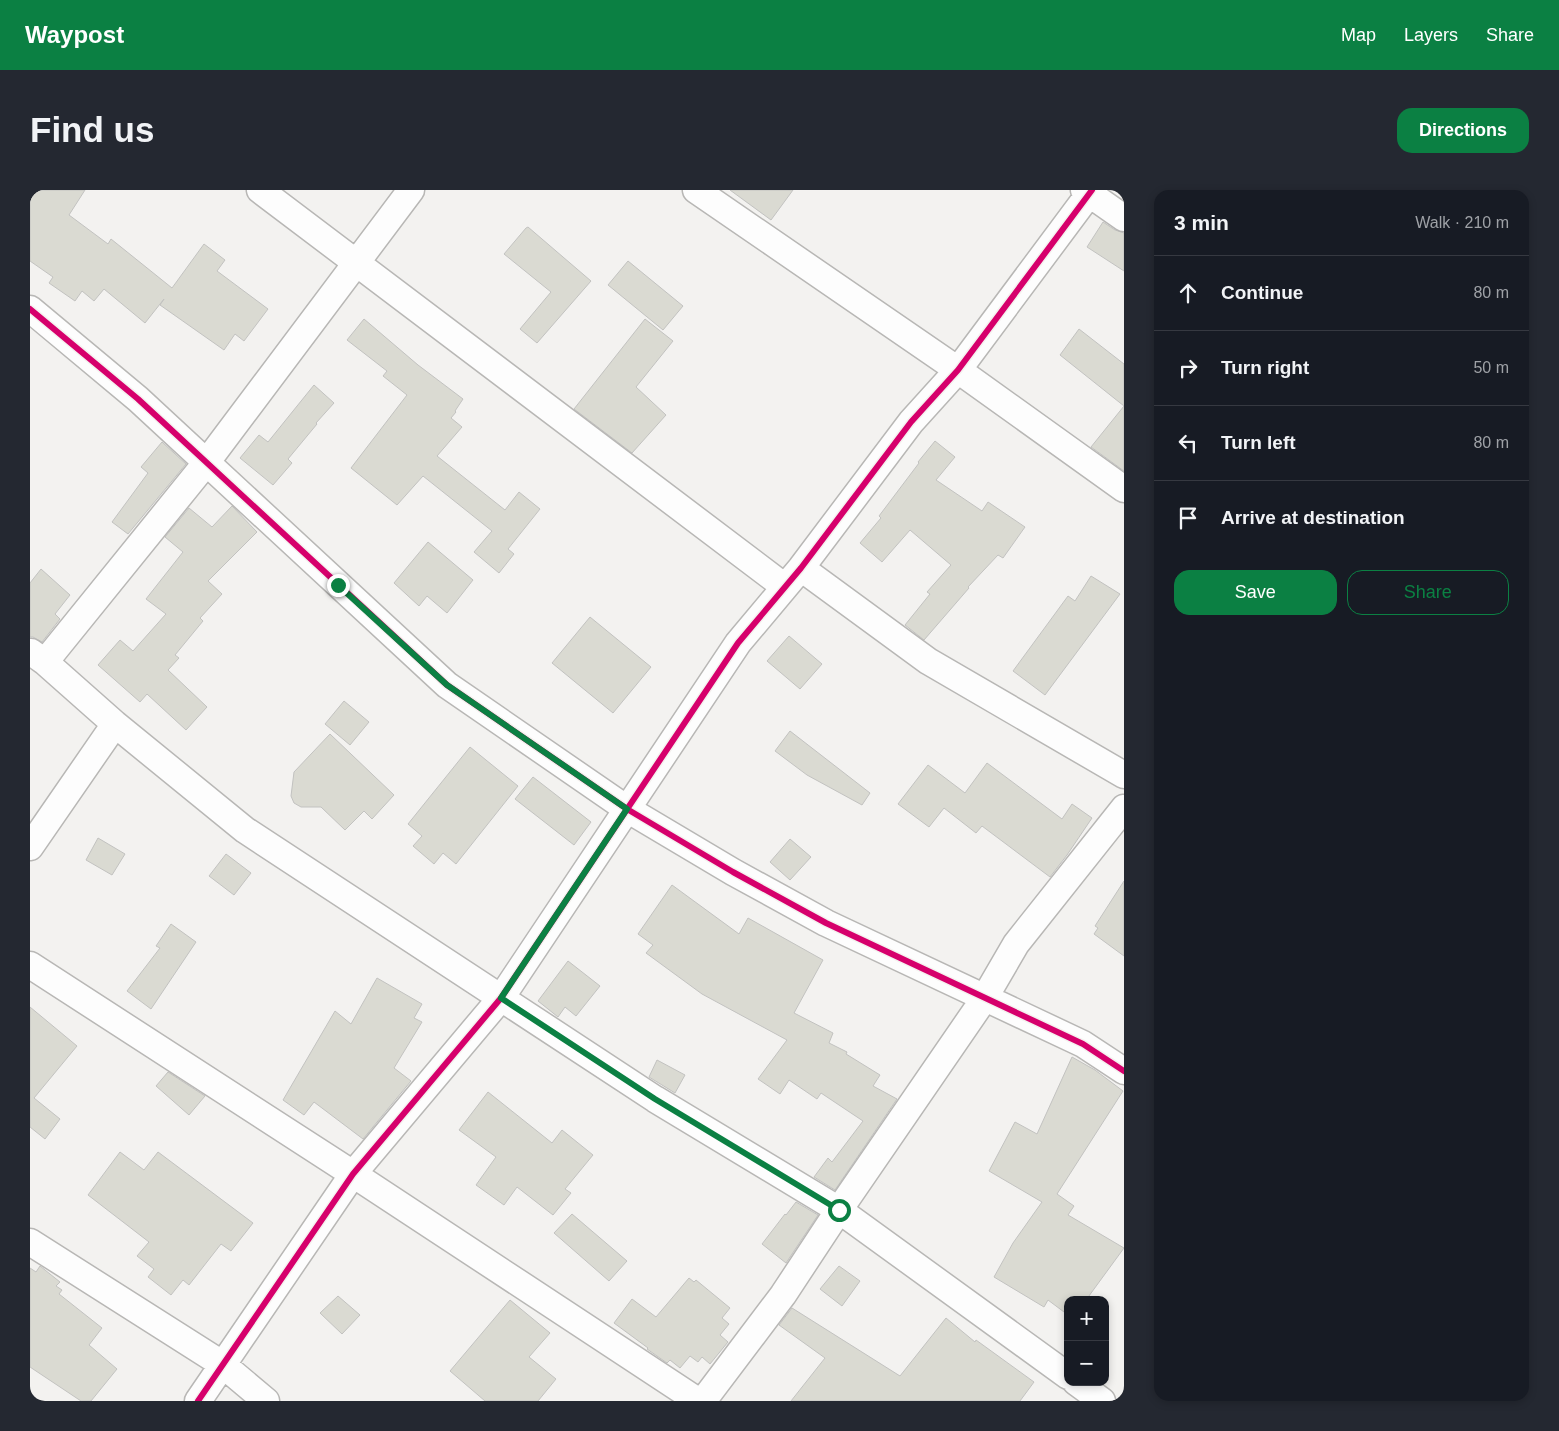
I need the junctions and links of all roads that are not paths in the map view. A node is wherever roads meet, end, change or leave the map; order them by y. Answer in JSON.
{"nodes":[{"id":1,"x":260,"y":190,"type":"edge"},
{"id":2,"x":411,"y":190,"type":"edge"},
{"id":3,"x":696,"y":190,"type":"edge"},
{"id":4,"x":1088,"y":191,"type":"edge"},
{"id":5,"x":1124,"y":218,"type":"edge"},
{"id":6,"x":356,"y":263,"type":"junction"},
{"id":7,"x":30,"y":309,"type":"edge"},
{"id":8,"x":958,"y":370,"type":"junction"},
{"id":9,"x":206,"y":463,"type":"junction"},
{"id":10,"x":1124,"y":489,"type":"edge"},
{"id":11,"x":793,"y":578,"type":"junction"},
{"id":12,"x":37,"y":657,"type":"edge"},
{"id":13,"x":115,"y":724,"type":"junction"},
{"id":14,"x":1124,"y":775,"type":"edge"},
{"id":15,"x":1124,"y":808,"type":"edge"},
{"id":16,"x":627,"y":809,"type":"junction"},
{"id":17,"x":30,"y":847,"type":"edge"},
{"id":18,"x":30,"y":965,"type":"edge"},
{"id":19,"x":501,"y":998,"type":"junction"},
{"id":20,"x":984,"y":999,"type":"junction"},
{"id":21,"x":1124,"y":1071,"type":"edge"},
{"id":22,"x":353,"y":1174,"type":"junction"},
{"id":23,"x":839,"y":1210,"type":"junction"},
{"id":24,"x":30,"y":1242,"type":"edge"},
{"id":25,"x":222,"y":1364,"type":"junction"},
{"id":26,"x":1064,"y":1373,"type":"edge"},
{"id":27,"x":1081,"y":1386,"type":"edge"},
{"id":28,"x":198,"y":1401,"type":"edge"},
{"id":29,"x":266,"y":1401,"type":"edge"},
{"id":30,"x":698,"y":1401,"type":"edge"},
{"id":31,"x":703,"y":1401,"type":"edge"},
{"id":32,"x":1102,"y":1401,"type":"edge"}],
"edges":[{"from":1,"to":6,"type":"street"},
{"from":2,"to":6,"type":"street"},
{"from":3,"to":8,"type":"street"},
{"from":4,"to":5,"type":"street"},
{"from":4,"to":8,"type":"street"},
{"from":6,"to":9,"type":"street"},
{"from":6,"to":11,"type":"street"},
{"from":7,"to":9,"type":"street"},
{"from":8,"to":10,"type":"street"},
{"from":8,"to":11,"type":"street"},
{"from":9,"to":12,"type":"street"},
{"from":9,"to":16,"type":"street"},
{"from":11,"to":14,"type":"street"},
{"from":11,"to":16,"type":"street"},
{"from":12,"to":13,"type":"street"},
{"from":13,"to":17,"type":"street"},
{"from":13,"to":19,"type":"street"},
{"from":15,"to":20,"type":"street"},
{"from":16,"to":19,"type":"street"},
{"from":16,"to":20,"type":"street"},
{"from":18,"to":22,"type":"street"},
{"from":19,"to":22,"type":"street"},
{"from":19,"to":23,"type":"street"},
{"from":20,"to":21,"type":"street"},
{"from":20,"to":23,"type":"street"},
{"from":22,"to":25,"type":"street"},
{"from":22,"to":30,"type":"street"},
{"from":23,"to":26,"type":"street"},
{"from":23,"to":31,"type":"street"},
{"from":24,"to":25,"type":"street"},
{"from":25,"to":28,"type":"street"},
{"from":25,"to":29,"type":"street"},
{"from":27,"to":32,"type":"street"}]}
